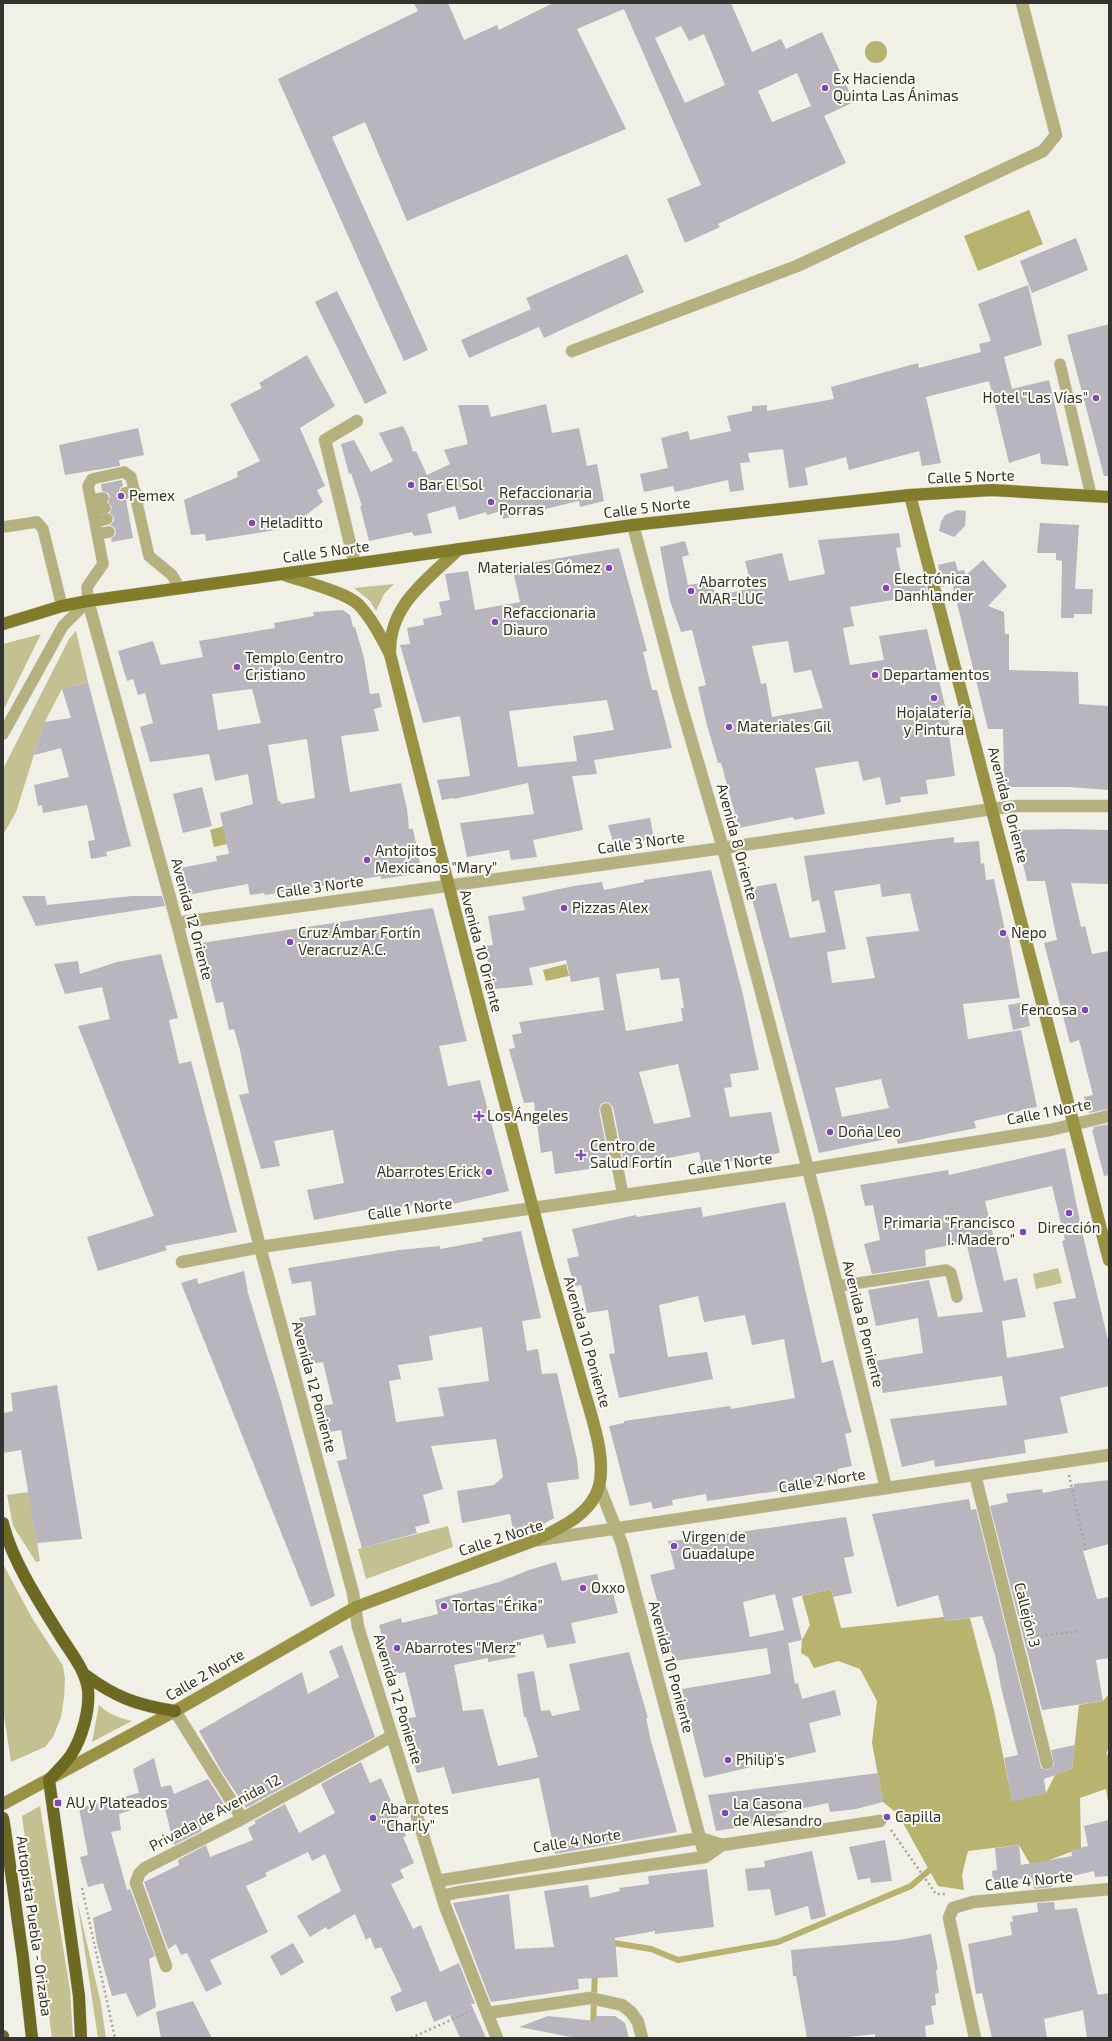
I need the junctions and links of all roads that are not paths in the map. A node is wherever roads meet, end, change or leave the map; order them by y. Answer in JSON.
{"nodes":[{"id":1,"x":1022,"y":3,"type":"edge"},
{"id":2,"x":572,"y":351,"type":"dead end"},
{"id":3,"x":1060,"y":364,"type":"dead end"},
{"id":4,"x":357,"y":421,"type":"dead end"},
{"id":5,"x":910,"y":495,"type":"junction"},
{"id":6,"x":1091,"y":495,"type":"junction"},
{"id":7,"x":1109,"y":497,"type":"edge"},
{"id":8,"x":104,"y":503,"type":"dead end"},
{"id":9,"x":92,"y":505,"type":"junction"},
{"id":10,"x":107,"y":519,"type":"dead end"},
{"id":11,"x":95,"y":522,"type":"junction"},
{"id":12,"x":633,"y":525,"type":"junction"},
{"id":13,"x":3,"y":527,"type":"edge"},
{"id":14,"x":110,"y":532,"type":"dead end"},
{"id":15,"x":98,"y":534,"type":"junction"},
{"id":16,"x":459,"y":549,"type":"junction"},
{"id":17,"x":355,"y":564,"type":"junction"},
{"id":18,"x":282,"y":574,"type":"junction"},
{"id":19,"x":179,"y":587,"type":"junction"},
{"id":20,"x":88,"y":601,"type":"junction"},
{"id":21,"x":62,"y":606,"type":"junction"},
{"id":22,"x":3,"y":624,"type":"edge"},
{"id":23,"x":390,"y":654,"type":"junction"},
{"id":24,"x":3,"y":734,"type":"edge"},
{"id":25,"x":1109,"y":806,"type":"edge"},
{"id":26,"x":992,"y":809,"type":"junction"},
{"id":27,"x":723,"y":848,"type":"junction"},
{"id":28,"x":447,"y":885,"type":"junction"},
{"id":29,"x":177,"y":923,"type":"junction"},
{"id":30,"x":606,"y":1109,"type":"dead end"},
{"id":31,"x":1109,"y":1116,"type":"edge"},
{"id":32,"x":1074,"y":1124,"type":"junction"},
{"id":33,"x":807,"y":1169,"type":"junction"},
{"id":34,"x":624,"y":1195,"type":"junction"},
{"id":35,"x":533,"y":1208,"type":"junction"},
{"id":36,"x":260,"y":1247,"type":"junction"},
{"id":37,"x":1109,"y":1260,"type":"edge"},
{"id":38,"x":182,"y":1262,"type":"dead end"},
{"id":39,"x":838,"y":1286,"type":"junction"},
{"id":40,"x":957,"y":1297,"type":"dead end"},
{"id":41,"x":1109,"y":1455,"type":"edge"},
{"id":42,"x":975,"y":1475,"type":"junction"},
{"id":43,"x":599,"y":1486,"type":"junction"},
{"id":44,"x":886,"y":1488,"type":"junction"},
{"id":45,"x":3,"y":1523,"type":"edge"},
{"id":46,"x":616,"y":1528,"type":"junction"},
{"id":47,"x":536,"y":1540,"type":"junction"},
{"id":48,"x":356,"y":1607,"type":"junction"},
{"id":49,"x":84,"y":1674,"type":"junction"},
{"id":50,"x":174,"y":1711,"type":"junction"},
{"id":51,"x":392,"y":1736,"type":"junction"},
{"id":52,"x":1047,"y":1763,"type":"dead end"},
{"id":53,"x":49,"y":1780,"type":"junction"},
{"id":54,"x":3,"y":1804,"type":"edge"},
{"id":55,"x":242,"y":1818,"type":"junction"},
{"id":56,"x":4,"y":1824,"type":"edge"},
{"id":57,"x":884,"y":1824,"type":"road end"},
{"id":58,"x":700,"y":1838,"type":"junction"},
{"id":59,"x":722,"y":1845,"type":"junction"},
{"id":60,"x":705,"y":1858,"type":"junction"},
{"id":61,"x":437,"y":1881,"type":"junction"},
{"id":62,"x":1109,"y":1889,"type":"edge"},
{"id":63,"x":442,"y":1896,"type":"junction"},
{"id":64,"x":166,"y":1966,"type":"dead end"},
{"id":65,"x":486,"y":2009,"type":"junction"},
{"id":66,"x":32,"y":2038,"type":"edge"},
{"id":67,"x":81,"y":2038,"type":"edge"},
{"id":68,"x":497,"y":2038,"type":"edge"},
{"id":69,"x":642,"y":2038,"type":"edge"},
{"id":70,"x":976,"y":2038,"type":"edge"}],
"edges":[{"from":1,"to":2,"type":"street"},
{"from":3,"to":6,"type":"lane"},
{"from":4,"to":17,"type":"street"},
{"from":5,"to":6,"type":"main road","name":"Calle 5 Norte"},
{"from":5,"to":12,"type":"main road","name":"Calle 5 Norte"},
{"from":5,"to":26,"type":"street","name":"Avenida 6 Oriente"},
{"from":6,"to":7,"type":"main road","name":"Calle 5 Norte"},
{"from":8,"to":9,"type":"lane"},
{"from":9,"to":11,"type":"lane"},
{"from":9,"to":19,"type":"lane"},
{"from":10,"to":11,"type":"lane"},
{"from":11,"to":15,"type":"lane"},
{"from":12,"to":16,"type":"main road","name":"Calle 5 Norte"},
{"from":12,"to":27,"type":"street","name":"Avenida 8 Oriente"},
{"from":13,"to":21,"type":"lane"},
{"from":14,"to":15,"type":"lane"},
{"from":15,"to":20,"type":"lane"},
{"from":16,"to":17,"type":"main road","name":"Calle 5 Norte"},
{"from":16,"to":23,"type":"street"},
{"from":17,"to":18,"type":"main road","name":"Calle 5 Norte"},
{"from":18,"to":19,"type":"main road","name":"Calle 5 Norte"},
{"from":18,"to":23,"type":"street"},
{"from":19,"to":20,"type":"main road","name":"Calle 5 Norte"},
{"from":20,"to":21,"type":"main road","name":"Calle 5 Norte"},
{"from":20,"to":24,"type":"lane"},
{"from":20,"to":29,"type":"street","name":"Avenida 12 Oriente"},
{"from":21,"to":22,"type":"main road","name":"Calle 5 Norte"},
{"from":23,"to":28,"type":"street","name":"Avenida 10 Oriente"},
{"from":25,"to":26,"type":"street","name":"Calle 3 Norte"},
{"from":26,"to":27,"type":"street","name":"Calle 3 Norte"},
{"from":26,"to":32,"type":"street","name":"Avenida 6 Oriente"},
{"from":27,"to":28,"type":"street","name":"Calle 3 Norte"},
{"from":27,"to":33,"type":"street","name":"Avenida 8 Oriente"},
{"from":28,"to":29,"type":"street","name":"Calle 3 Norte"},
{"from":28,"to":35,"type":"street","name":"Avenida 10 Oriente"},
{"from":29,"to":36,"type":"street","name":"Avenida 12 Oriente"},
{"from":30,"to":34,"type":"lane"},
{"from":31,"to":32,"type":"street","name":"Calle 1 Norte"},
{"from":32,"to":33,"type":"street","name":"Calle 1 Norte"},
{"from":32,"to":37,"type":"street","name":"Avenida 6 Oriente"},
{"from":33,"to":34,"type":"street","name":"Calle 1 Norte"},
{"from":33,"to":39,"type":"street","name":"Avenida 8 Poniente"},
{"from":34,"to":35,"type":"street","name":"Calle 1 Norte"},
{"from":35,"to":36,"type":"street","name":"Calle 1 Norte"},
{"from":35,"to":43,"type":"street","name":"Avenida 10 Poniente"},
{"from":36,"to":38,"type":"street","name":"Calle 1 Norte"},
{"from":36,"to":48,"type":"street","name":"Avenida 12 Poniente"},
{"from":39,"to":40,"type":"lane"},
{"from":39,"to":44,"type":"street","name":"Avenida 8 Poniente"},
{"from":41,"to":42,"type":"street","name":"Calle 2 Norte"},
{"from":42,"to":44,"type":"street","name":"Calle 2 Norte"},
{"from":42,"to":52,"type":"street","name":"Callejón 3"},
{"from":43,"to":46,"type":"street","name":"Avenida 10 Poniente"},
{"from":43,"to":47,"type":"street","name":"Avenida 10 Poniente"},
{"from":44,"to":46,"type":"street","name":"Calle 2 Norte"},
{"from":45,"to":49,"type":"highway"},
{"from":46,"to":47,"type":"street","name":"Calle 2 Norte"},
{"from":46,"to":58,"type":"street","name":"Avenida 10 Poniente"},
{"from":47,"to":48,"type":"street","name":"Calle 2 Norte"},
{"from":48,"to":50,"type":"street","name":"Calle 2 Norte"},
{"from":48,"to":51,"type":"street","name":"Avenida 12 Poniente"},
{"from":49,"to":50,"type":"highway"},
{"from":49,"to":53,"type":"highway"},
{"from":50,"to":53,"type":"street","name":"Calle 2 Norte"},
{"from":50,"to":55,"type":"street"},
{"from":51,"to":55,"type":"street","name":"Privada de Avenida 12"},
{"from":51,"to":61,"type":"street","name":"Avenida 12 Poniente"},
{"from":53,"to":54,"type":"street","name":"Calle 2 Norte"},
{"from":53,"to":67,"type":"highway"},
{"from":55,"to":64,"type":"street","name":"Privada de Avenida 12"},
{"from":56,"to":66,"type":"highway","name":"Autopista Puebla - Orizaba"},
{"from":57,"to":59,"type":"street","name":"Calle 4 Norte"},
{"from":58,"to":59,"type":"street","name":"Calle 4 Norte"},
{"from":58,"to":60,"type":"street","name":"Avenida 10 Poniente"},
{"from":58,"to":61,"type":"street","name":"Calle 4 Norte"},
{"from":59,"to":60,"type":"street","name":"Calle 4 Norte"},
{"from":60,"to":63,"type":"street","name":"Calle 4 Norte"},
{"from":61,"to":63,"type":"street","name":"Avenida 12 Poniente"},
{"from":62,"to":70,"type":"street","name":"Calle 4 Norte"},
{"from":63,"to":65,"type":"street","name":"Avenida 12 Poniente"},
{"from":65,"to":68,"type":"street","name":"Avenida 12 Poniente"},
{"from":65,"to":69,"type":"street"}]}
